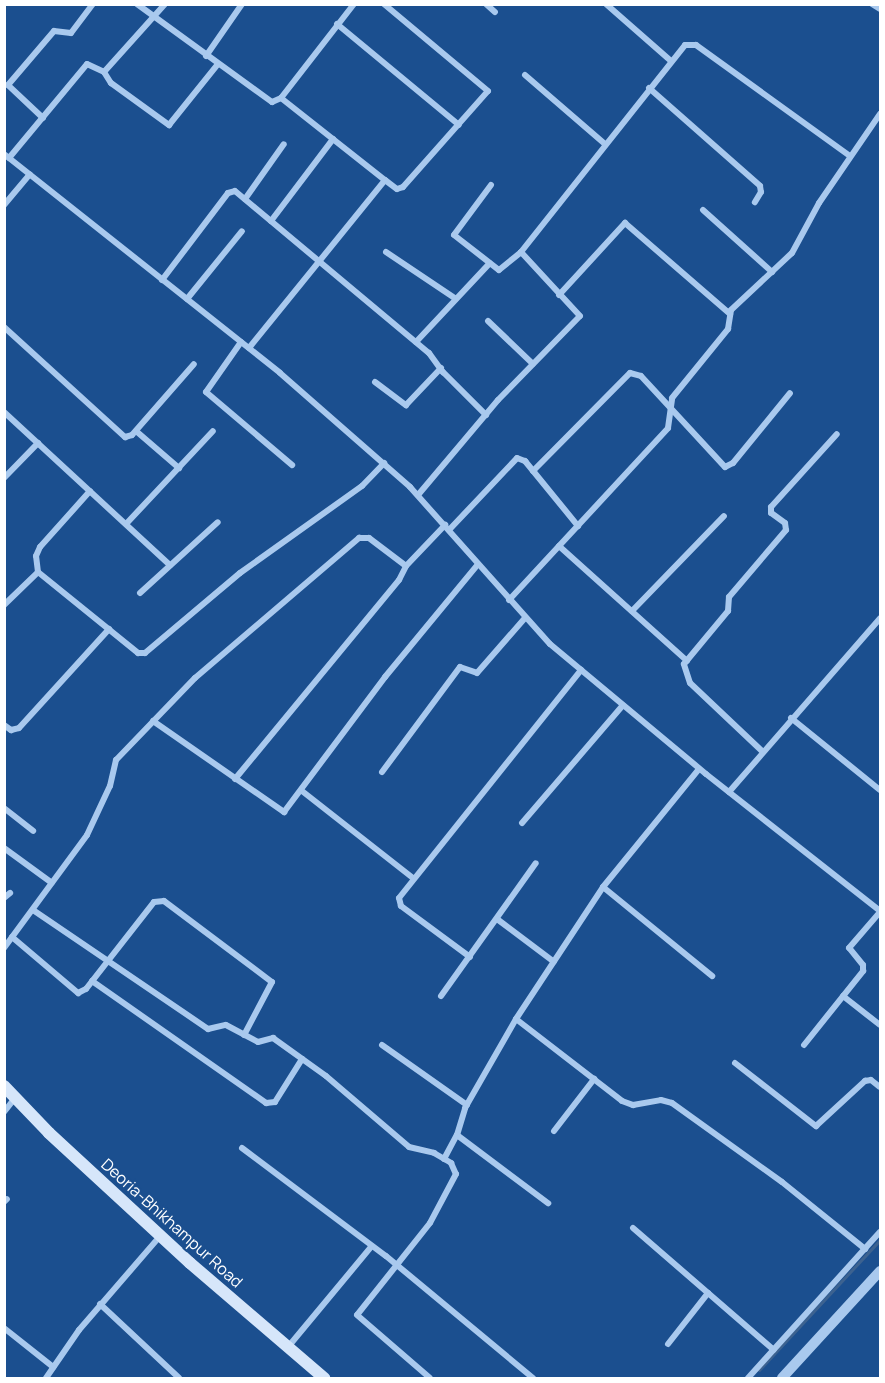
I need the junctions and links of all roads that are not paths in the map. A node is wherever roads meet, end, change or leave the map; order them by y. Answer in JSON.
{"nodes":[{"id":1,"x":93,"y":4,"type":"edge"},
{"id":2,"x":137,"y":4,"type":"edge"},
{"id":3,"x":165,"y":4,"type":"edge"},
{"id":4,"x":242,"y":4,"type":"edge"},
{"id":5,"x":354,"y":4,"type":"edge"},
{"id":6,"x":384,"y":4,"type":"edge"},
{"id":7,"x":486,"y":4,"type":"edge"},
{"id":8,"x":606,"y":4,"type":"edge"},
{"id":9,"x":872,"y":4,"type":"edge"},
{"id":10,"x":880,"y":9,"type":"edge"},
{"id":11,"x":495,"y":12,"type":"dead end"},
{"id":12,"x":154,"y":16,"type":"junction"},
{"id":13,"x":337,"y":24,"type":"junction"},
{"id":14,"x":206,"y":56,"type":"junction"},
{"id":15,"x":670,"y":61,"type":"junction"},
{"id":16,"x":218,"y":64,"type":"junction"},
{"id":17,"x":104,"y":72,"type":"junction"},
{"id":18,"x":525,"y":75,"type":"dead end"},
{"id":19,"x":649,"y":88,"type":"junction"},
{"id":20,"x":281,"y":98,"type":"junction"},
{"id":21,"x":880,"y":114,"type":"edge"},
{"id":22,"x":43,"y":118,"type":"junction"},
{"id":23,"x":459,"y":125,"type":"junction"},
{"id":24,"x":333,"y":139,"type":"junction"},
{"id":25,"x":284,"y":144,"type":"dead end"},
{"id":26,"x":605,"y":144,"type":"junction"},
{"id":27,"x":7,"y":156,"type":"edge"},
{"id":28,"x":850,"y":156,"type":"junction"},
{"id":29,"x":30,"y":174,"type":"junction"},
{"id":30,"x":385,"y":180,"type":"junction"},
{"id":31,"x":491,"y":185,"type":"dead end"},
{"id":32,"x":245,"y":200,"type":"junction"},
{"id":33,"x":755,"y":202,"type":"dead end"},
{"id":34,"x":4,"y":205,"type":"edge"},
{"id":35,"x":703,"y":210,"type":"dead end"},
{"id":36,"x":271,"y":221,"type":"junction"},
{"id":37,"x":242,"y":231,"type":"dead end"},
{"id":38,"x":386,"y":252,"type":"dead end"},
{"id":39,"x":521,"y":252,"type":"junction"},
{"id":40,"x":318,"y":262,"type":"junction"},
{"id":41,"x":490,"y":263,"type":"junction"},
{"id":42,"x":772,"y":272,"type":"junction"},
{"id":43,"x":162,"y":280,"type":"junction"},
{"id":44,"x":559,"y":295,"type":"junction"},
{"id":45,"x":187,"y":299,"type":"junction"},
{"id":46,"x":456,"y":300,"type":"junction"},
{"id":47,"x":729,"y":314,"type":"junction"},
{"id":48,"x":488,"y":321,"type":"dead end"},
{"id":49,"x":4,"y":327,"type":"edge"},
{"id":50,"x":241,"y":342,"type":"junction"},
{"id":51,"x":416,"y":342,"type":"junction"},
{"id":52,"x":249,"y":348,"type":"junction"},
{"id":53,"x":194,"y":364,"type":"dead end"},
{"id":54,"x":533,"y":364,"type":"junction"},
{"id":55,"x":441,"y":368,"type":"junction"},
{"id":56,"x":375,"y":382,"type":"dead end"},
{"id":57,"x":790,"y":393,"type":"dead end"},
{"id":58,"x":670,"y":408,"type":"junction"},
{"id":59,"x":4,"y":412,"type":"edge"},
{"id":60,"x":486,"y":415,"type":"junction"},
{"id":61,"x":136,"y":431,"type":"junction"},
{"id":62,"x":213,"y":431,"type":"dead end"},
{"id":63,"x":837,"y":434,"type":"dead end"},
{"id":64,"x":38,"y":443,"type":"junction"},
{"id":65,"x":384,"y":463,"type":"junction"},
{"id":66,"x":292,"y":465,"type":"dead end"},
{"id":67,"x":179,"y":468,"type":"junction"},
{"id":68,"x":533,"y":471,"type":"junction"},
{"id":69,"x":4,"y":478,"type":"edge"},
{"id":70,"x":90,"y":491,"type":"junction"},
{"id":71,"x":418,"y":495,"type":"junction"},
{"id":72,"x":724,"y":516,"type":"dead end"},
{"id":73,"x":218,"y":522,"type":"dead end"},
{"id":74,"x":126,"y":524,"type":"junction"},
{"id":75,"x":578,"y":526,"type":"junction"},
{"id":76,"x":447,"y":527,"type":"junction"},
{"id":77,"x":559,"y":546,"type":"junction"},
{"id":78,"x":478,"y":564,"type":"junction"},
{"id":79,"x":170,"y":565,"type":"junction"},
{"id":80,"x":406,"y":566,"type":"junction"},
{"id":81,"x":38,"y":572,"type":"junction"},
{"id":82,"x":140,"y":593,"type":"dead end"},
{"id":83,"x":509,"y":600,"type":"junction"},
{"id":84,"x":4,"y":605,"type":"edge"},
{"id":85,"x":632,"y":611,"type":"junction"},
{"id":86,"x":525,"y":618,"type":"junction"},
{"id":87,"x":880,"y":618,"type":"edge"},
{"id":88,"x":109,"y":629,"type":"junction"},
{"id":89,"x":687,"y":661,"type":"junction"},
{"id":90,"x":581,"y":670,"type":"junction"},
{"id":91,"x":623,"y":705,"type":"junction"},
{"id":92,"x":790,"y":718,"type":"junction"},
{"id":93,"x":153,"y":721,"type":"junction"},
{"id":94,"x":4,"y":725,"type":"edge"},
{"id":95,"x":763,"y":752,"type":"junction"},
{"id":96,"x":699,"y":769,"type":"junction"},
{"id":97,"x":382,"y":772,"type":"dead end"},
{"id":98,"x":235,"y":779,"type":"junction"},
{"id":99,"x":880,"y":790,"type":"edge"},
{"id":100,"x":302,"y":791,"type":"junction"},
{"id":101,"x":729,"y":792,"type":"junction"},
{"id":102,"x":4,"y":808,"type":"edge"},
{"id":103,"x":522,"y":823,"type":"dead end"},
{"id":104,"x":33,"y":831,"type":"dead end"},
{"id":105,"x":4,"y":848,"type":"edge"},
{"id":106,"x":536,"y":863,"type":"dead end"},
{"id":107,"x":413,"y":878,"type":"junction"},
{"id":108,"x":52,"y":883,"type":"junction"},
{"id":109,"x":603,"y":887,"type":"junction"},
{"id":110,"x":33,"y":910,"type":"junction"},
{"id":111,"x":880,"y":912,"type":"edge"},
{"id":112,"x":497,"y":919,"type":"junction"},
{"id":113,"x":12,"y":937,"type":"junction"},
{"id":114,"x":4,"y":948,"type":"edge"},
{"id":115,"x":470,"y":957,"type":"junction"},
{"id":116,"x":107,"y":961,"type":"junction"},
{"id":117,"x":554,"y":962,"type":"junction"},
{"id":118,"x":712,"y":976,"type":"dead end"},
{"id":119,"x":92,"y":981,"type":"junction"},
{"id":120,"x":441,"y":996,"type":"dead end"},
{"id":121,"x":843,"y":996,"type":"junction"},
{"id":122,"x":516,"y":1019,"type":"junction"},
{"id":123,"x":880,"y":1025,"type":"edge"},
{"id":124,"x":244,"y":1035,"type":"junction"},
{"id":125,"x":382,"y":1045,"type":"dead end"},
{"id":126,"x":804,"y":1045,"type":"dead end"},
{"id":127,"x":302,"y":1059,"type":"junction"},
{"id":128,"x":735,"y":1063,"type":"dead end"},
{"id":129,"x":594,"y":1079,"type":"junction"},
{"id":130,"x":4,"y":1086,"type":"edge"},
{"id":131,"x":880,"y":1087,"type":"edge"},
{"id":132,"x":16,"y":1098,"type":"junction"},
{"id":133,"x":467,"y":1105,"type":"junction"},
{"id":134,"x":4,"y":1112,"type":"edge"},
{"id":135,"x":554,"y":1131,"type":"dead end"},
{"id":136,"x":457,"y":1135,"type":"junction"},
{"id":137,"x":242,"y":1148,"type":"dead end"},
{"id":138,"x":444,"y":1159,"type":"junction"},
{"id":139,"x":548,"y":1203,"type":"dead end"},
{"id":140,"x":633,"y":1228,"type":"dead end"},
{"id":141,"x":880,"y":1232,"type":"edge"},
{"id":142,"x":160,"y":1236,"type":"junction"},
{"id":143,"x":372,"y":1246,"type":"junction"},
{"id":144,"x":865,"y":1249,"type":"junction"},
{"id":145,"x":396,"y":1265,"type":"junction"},
{"id":146,"x":880,"y":1271,"type":"edge"},
{"id":147,"x":708,"y":1293,"type":"junction"},
{"id":148,"x":100,"y":1304,"type":"junction"},
{"id":149,"x":4,"y":1328,"type":"edge"},
{"id":150,"x":668,"y":1344,"type":"dead end"},
{"id":151,"x":288,"y":1347,"type":"junction"},
{"id":152,"x":774,"y":1350,"type":"junction"},
{"id":153,"x":53,"y":1368,"type":"junction"},
{"id":154,"x":46,"y":1378,"type":"edge"},
{"id":155,"x":179,"y":1378,"type":"edge"},
{"id":156,"x":324,"y":1378,"type":"edge"},
{"id":157,"x":430,"y":1378,"type":"edge"},
{"id":158,"x":532,"y":1378,"type":"edge"},
{"id":159,"x":748,"y":1378,"type":"edge"},
{"id":160,"x":782,"y":1378,"type":"edge"}],
"edges":[{"from":1,"to":22,"type":"street"},
{"from":2,"to":12,"type":"street"},
{"from":3,"to":12,"type":"street"},
{"from":4,"to":14,"type":"street"},
{"from":5,"to":13,"type":"street"},
{"from":6,"to":23,"type":"street"},
{"from":7,"to":11,"type":"street"},
{"from":8,"to":15,"type":"street"},
{"from":9,"to":10,"type":"street"},
{"from":12,"to":14,"type":"street"},
{"from":12,"to":17,"type":"street"},
{"from":13,"to":20,"type":"street"},
{"from":13,"to":23,"type":"street"},
{"from":14,"to":16,"type":"street"},
{"from":15,"to":19,"type":"street"},
{"from":15,"to":28,"type":"street"},
{"from":16,"to":17,"type":"street"},
{"from":16,"to":20,"type":"street"},
{"from":17,"to":22,"type":"street"},
{"from":18,"to":26,"type":"street"},
{"from":19,"to":26,"type":"street"},
{"from":19,"to":33,"type":"street"},
{"from":20,"to":24,"type":"street"},
{"from":21,"to":28,"type":"street"},
{"from":22,"to":27,"type":"street"},
{"from":23,"to":30,"type":"street"},
{"from":24,"to":30,"type":"street"},
{"from":24,"to":36,"type":"street"},
{"from":25,"to":32,"type":"street"},
{"from":26,"to":39,"type":"street"},
{"from":27,"to":29,"type":"street"},
{"from":28,"to":42,"type":"street"},
{"from":29,"to":34,"type":"street"},
{"from":29,"to":43,"type":"street"},
{"from":30,"to":40,"type":"street"},
{"from":31,"to":41,"type":"street"},
{"from":32,"to":36,"type":"street"},
{"from":32,"to":43,"type":"street"},
{"from":35,"to":42,"type":"street"},
{"from":36,"to":40,"type":"street"},
{"from":37,"to":45,"type":"street"},
{"from":38,"to":46,"type":"street"},
{"from":39,"to":41,"type":"street"},
{"from":39,"to":44,"type":"street"},
{"from":40,"to":51,"type":"street"},
{"from":40,"to":52,"type":"street"},
{"from":41,"to":46,"type":"street"},
{"from":42,"to":47,"type":"street"},
{"from":43,"to":45,"type":"street"},
{"from":44,"to":47,"type":"street"},
{"from":44,"to":54,"type":"street"},
{"from":45,"to":50,"type":"street"},
{"from":46,"to":51,"type":"street"},
{"from":47,"to":58,"type":"street"},
{"from":48,"to":54,"type":"street"},
{"from":49,"to":61,"type":"street"},
{"from":50,"to":52,"type":"street"},
{"from":50,"to":66,"type":"street"},
{"from":51,"to":55,"type":"street"},
{"from":52,"to":65,"type":"street"},
{"from":53,"to":61,"type":"street"},
{"from":54,"to":60,"type":"street"},
{"from":55,"to":56,"type":"street"},
{"from":55,"to":60,"type":"street"},
{"from":57,"to":58,"type":"street"},
{"from":58,"to":68,"type":"street"},
{"from":58,"to":75,"type":"street"},
{"from":59,"to":64,"type":"street"},
{"from":60,"to":71,"type":"street"},
{"from":61,"to":67,"type":"street"},
{"from":62,"to":67,"type":"street"},
{"from":63,"to":89,"type":"street"},
{"from":64,"to":69,"type":"street"},
{"from":64,"to":70,"type":"street"},
{"from":65,"to":71,"type":"street"},
{"from":65,"to":88,"type":"street"},
{"from":67,"to":74,"type":"street"},
{"from":68,"to":75,"type":"street"},
{"from":68,"to":76,"type":"street"},
{"from":70,"to":74,"type":"street"},
{"from":70,"to":81,"type":"street"},
{"from":71,"to":76,"type":"street"},
{"from":72,"to":85,"type":"street"},
{"from":73,"to":79,"type":"street"},
{"from":74,"to":79,"type":"street"},
{"from":75,"to":77,"type":"street"},
{"from":76,"to":78,"type":"street"},
{"from":76,"to":80,"type":"street"},
{"from":77,"to":83,"type":"street"},
{"from":77,"to":85,"type":"street"},
{"from":78,"to":83,"type":"street"},
{"from":78,"to":100,"type":"street"},
{"from":79,"to":82,"type":"street"},
{"from":80,"to":93,"type":"street"},
{"from":80,"to":98,"type":"street"},
{"from":81,"to":84,"type":"street"},
{"from":81,"to":88,"type":"street"},
{"from":83,"to":86,"type":"street"},
{"from":85,"to":89,"type":"street"},
{"from":86,"to":90,"type":"street"},
{"from":86,"to":97,"type":"street"},
{"from":87,"to":92,"type":"street"},
{"from":88,"to":94,"type":"street"},
{"from":89,"to":95,"type":"street"},
{"from":90,"to":91,"type":"street"},
{"from":90,"to":107,"type":"street"},
{"from":91,"to":96,"type":"street"},
{"from":91,"to":103,"type":"street"},
{"from":92,"to":95,"type":"street"},
{"from":92,"to":99,"type":"street"},
{"from":93,"to":98,"type":"street"},
{"from":93,"to":108,"type":"street"},
{"from":95,"to":101,"type":"street"},
{"from":96,"to":101,"type":"street"},
{"from":96,"to":109,"type":"street"},
{"from":98,"to":100,"type":"street"},
{"from":100,"to":107,"type":"street"},
{"from":101,"to":111,"type":"street"},
{"from":102,"to":104,"type":"street"},
{"from":105,"to":108,"type":"street"},
{"from":106,"to":112,"type":"street"},
{"from":107,"to":115,"type":"street"},
{"from":108,"to":110,"type":"street"},
{"from":109,"to":117,"type":"street"},
{"from":109,"to":118,"type":"street"},
{"from":110,"to":113,"type":"street"},
{"from":110,"to":116,"type":"street"},
{"from":111,"to":121,"type":"street"},
{"from":112,"to":115,"type":"street"},
{"from":112,"to":117,"type":"street"},
{"from":113,"to":114,"type":"street"},
{"from":113,"to":119,"type":"street"},
{"from":115,"to":120,"type":"street"},
{"from":116,"to":119,"type":"street"},
{"from":116,"to":124,"type":"street"},
{"from":116,"to":124,"type":"street"},
{"from":117,"to":122,"type":"street"},
{"from":119,"to":127,"type":"street"},
{"from":121,"to":123,"type":"street"},
{"from":121,"to":126,"type":"street"},
{"from":122,"to":129,"type":"street"},
{"from":122,"to":133,"type":"street"},
{"from":124,"to":127,"type":"street"},
{"from":125,"to":133,"type":"street"},
{"from":127,"to":138,"type":"street"},
{"from":128,"to":131,"type":"street"},
{"from":129,"to":135,"type":"street"},
{"from":129,"to":144,"type":"street"},
{"from":130,"to":132,"type":"main road","name":"Deoria-Bhikhampur Road"},
{"from":132,"to":134,"type":"street"},
{"from":132,"to":142,"type":"main road","name":"Deoria-Bhikhampur Road"},
{"from":133,"to":136,"type":"street"},
{"from":136,"to":138,"type":"street"},
{"from":136,"to":139,"type":"street"},
{"from":137,"to":143,"type":"street"},
{"from":138,"to":145,"type":"street"},
{"from":140,"to":147,"type":"street"},
{"from":141,"to":144,"type":"street"},
{"from":142,"to":148,"type":"street"},
{"from":142,"to":151,"type":"main road","name":"Deoria-Bhikhampur Road"},
{"from":143,"to":145,"type":"street"},
{"from":143,"to":151,"type":"street"},
{"from":144,"to":152,"type":"street"},
{"from":145,"to":157,"type":"street"},
{"from":145,"to":158,"type":"street"},
{"from":146,"to":160,"type":"street"},
{"from":147,"to":150,"type":"street"},
{"from":147,"to":152,"type":"street"},
{"from":148,"to":153,"type":"street"},
{"from":148,"to":155,"type":"street"},
{"from":149,"to":153,"type":"street"},
{"from":151,"to":156,"type":"main road","name":"Deoria-Bhikhampur Road"},
{"from":152,"to":159,"type":"street"},
{"from":153,"to":154,"type":"street"}]}
